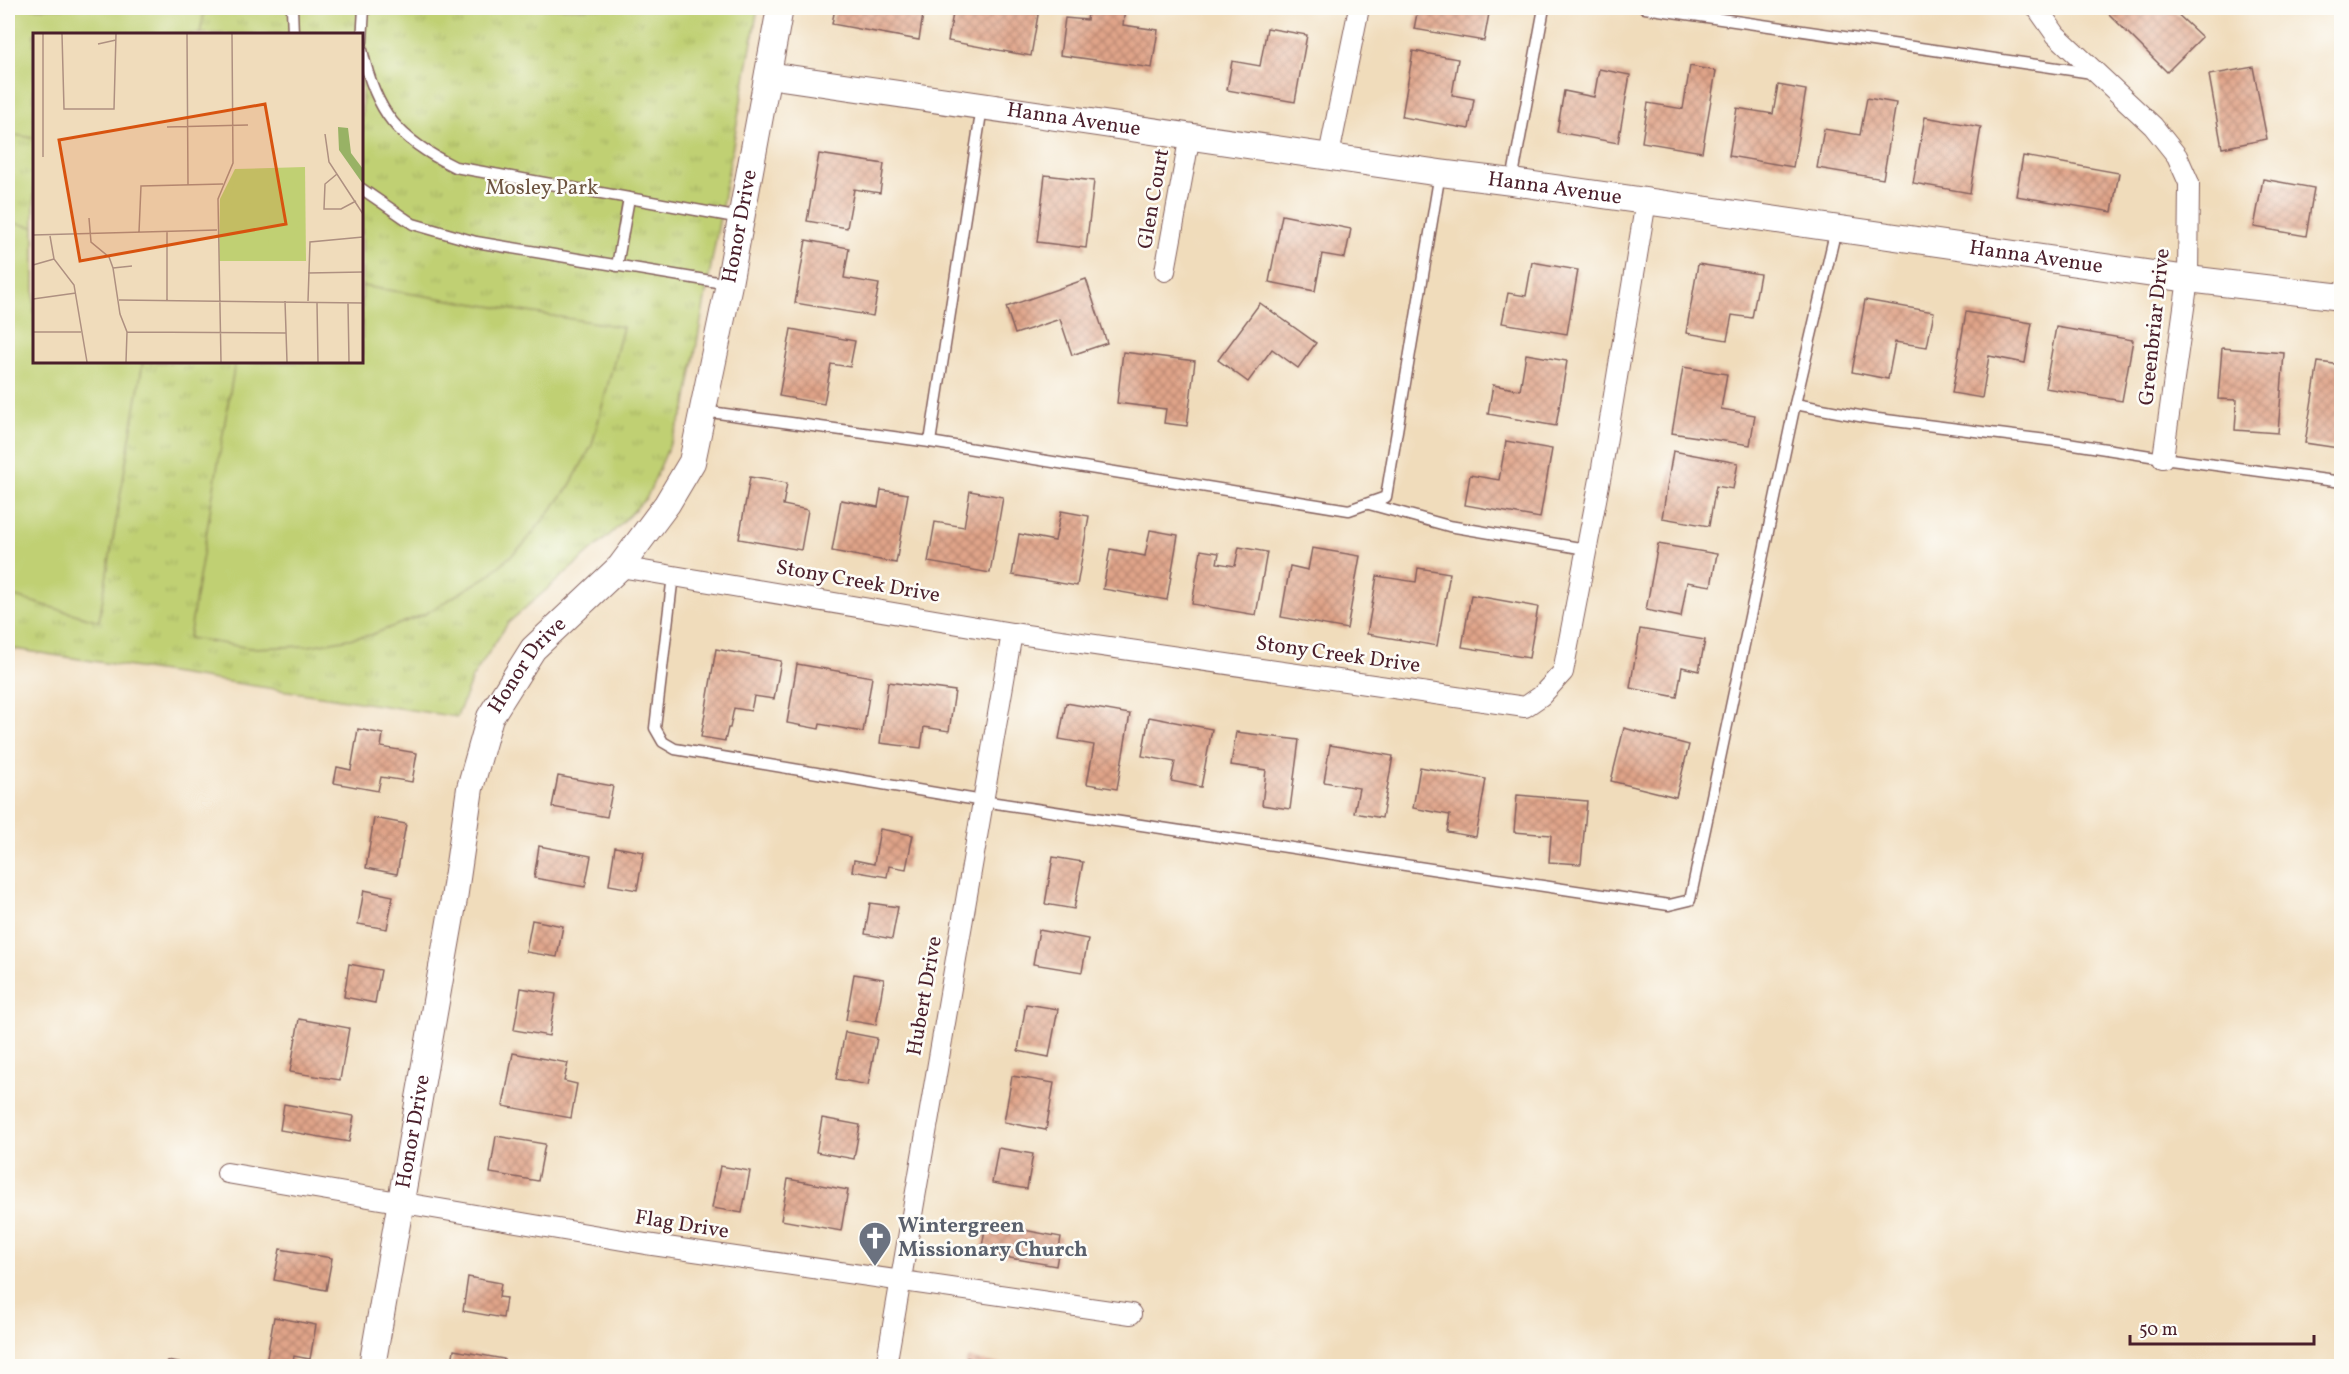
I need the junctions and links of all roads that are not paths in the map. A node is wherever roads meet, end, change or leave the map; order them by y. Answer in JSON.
{"nodes":[{"id":1,"x":292,"y":8,"type":"edge"},
{"id":2,"x":364,"y":8,"type":"edge"},
{"id":3,"x":780,"y":8,"type":"edge"},
{"id":4,"x":1359,"y":8,"type":"edge"},
{"id":5,"x":1544,"y":8,"type":"edge"},
{"id":6,"x":1645,"y":8,"type":"edge"},
{"id":7,"x":2037,"y":8,"type":"edge"},
{"id":8,"x":293,"y":33,"type":"edge"},
{"id":9,"x":363,"y":33,"type":"edge"},
{"id":10,"x":363,"y":60,"type":"edge"},
{"id":11,"x":2098,"y":74,"type":"junction"},
{"id":12,"x":768,"y":75,"type":"junction"},
{"id":13,"x":365,"y":81,"type":"edge"},
{"id":14,"x":982,"y":105,"type":"junction"},
{"id":15,"x":1190,"y":135,"type":"junction"},
{"id":16,"x":1329,"y":155,"type":"junction"},
{"id":17,"x":1440,"y":173,"type":"junction"},
{"id":18,"x":1512,"y":182,"type":"junction"},
{"id":19,"x":363,"y":190,"type":"edge"},
{"id":20,"x":629,"y":198,"type":"junction"},
{"id":21,"x":1646,"y":201,"type":"junction"},
{"id":22,"x":742,"y":218,"type":"junction"},
{"id":23,"x":1836,"y":228,"type":"junction"},
{"id":24,"x":617,"y":266,"type":"junction"},
{"id":25,"x":1165,"y":271,"type":"dead end"},
{"id":26,"x":2188,"y":279,"type":"junction"},
{"id":27,"x":729,"y":284,"type":"junction"},
{"id":28,"x":2342,"y":297,"type":"edge"},
{"id":29,"x":1795,"y":404,"type":"junction"},
{"id":30,"x":703,"y":411,"type":"junction"},
{"id":31,"x":930,"y":442,"type":"junction"},
{"id":32,"x":2163,"y":458,"type":"junction"},
{"id":33,"x":2342,"y":482,"type":"edge"},
{"id":34,"x":1369,"y":504,"type":"junction"},
{"id":35,"x":1586,"y":549,"type":"junction"},
{"id":36,"x":621,"y":567,"type":"junction"},
{"id":37,"x":673,"y":575,"type":"junction"},
{"id":38,"x":1012,"y":633,"type":"junction"},
{"id":39,"x":983,"y":801,"type":"junction"},
{"id":40,"x":227,"y":1173,"type":"dead end"},
{"id":41,"x":401,"y":1202,"type":"junction"},
{"id":42,"x":901,"y":1281,"type":"junction"},
{"id":43,"x":1131,"y":1314,"type":"dead end"},
{"id":44,"x":372,"y":1366,"type":"edge"},
{"id":45,"x":886,"y":1366,"type":"edge"}],
"edges":[{"from":1,"to":8,"type":"lane"},
{"from":2,"to":9,"type":"lane"},
{"from":3,"to":12,"type":"street","name":"Honor Drive"},
{"from":4,"to":16,"type":"street"},
{"from":5,"to":18,"type":"lane"},
{"from":6,"to":11,"type":"lane"},
{"from":7,"to":11,"type":"street","name":"Greenbriar Drive"},
{"from":10,"to":13,"type":"lane"},
{"from":11,"to":26,"type":"street","name":"Greenbriar Drive"},
{"from":12,"to":14,"type":"street","name":"Hanna Avenue"},
{"from":12,"to":22,"type":"street","name":"Honor Drive"},
{"from":13,"to":20,"type":"lane"},
{"from":14,"to":15,"type":"street","name":"Hanna Avenue"},
{"from":14,"to":31,"type":"lane"},
{"from":15,"to":16,"type":"street","name":"Hanna Avenue"},
{"from":15,"to":25,"type":"street","name":"Glen Court"},
{"from":16,"to":17,"type":"street","name":"Hanna Avenue"},
{"from":17,"to":18,"type":"street","name":"Hanna Avenue"},
{"from":17,"to":34,"type":"lane"},
{"from":18,"to":21,"type":"street","name":"Hanna Avenue"},
{"from":19,"to":24,"type":"lane"},
{"from":20,"to":22,"type":"lane"},
{"from":20,"to":24,"type":"lane"},
{"from":21,"to":23,"type":"street","name":"Hanna Avenue"},
{"from":21,"to":35,"type":"street","name":"Stony Creek Drive"},
{"from":22,"to":27,"type":"street","name":"Honor Drive"},
{"from":23,"to":26,"type":"street","name":"Hanna Avenue"},
{"from":23,"to":29,"type":"lane"},
{"from":24,"to":27,"type":"lane"},
{"from":26,"to":28,"type":"street","name":"Hanna Avenue"},
{"from":26,"to":32,"type":"street","name":"Greenbriar Drive"},
{"from":27,"to":30,"type":"street","name":"Honor Drive"},
{"from":29,"to":32,"type":"lane"},
{"from":29,"to":39,"type":"lane"},
{"from":30,"to":31,"type":"lane"},
{"from":30,"to":36,"type":"street","name":"Honor Drive"},
{"from":31,"to":34,"type":"lane"},
{"from":32,"to":33,"type":"lane"},
{"from":34,"to":35,"type":"lane"},
{"from":35,"to":38,"type":"street","name":"Stony Creek Drive"},
{"from":36,"to":37,"type":"street","name":"Stony Creek Drive"},
{"from":36,"to":41,"type":"street","name":"Honor Drive"},
{"from":37,"to":38,"type":"street","name":"Stony Creek Drive"},
{"from":37,"to":39,"type":"lane"},
{"from":38,"to":39,"type":"street","name":"Hubert Drive"},
{"from":39,"to":42,"type":"street","name":"Hubert Drive"},
{"from":40,"to":41,"type":"street","name":"Flag Drive"},
{"from":41,"to":42,"type":"street","name":"Flag Drive"},
{"from":41,"to":44,"type":"street","name":"Honor Drive"},
{"from":42,"to":43,"type":"street","name":"Flag Drive"},
{"from":42,"to":45,"type":"street","name":"Hubert Drive"}]}
